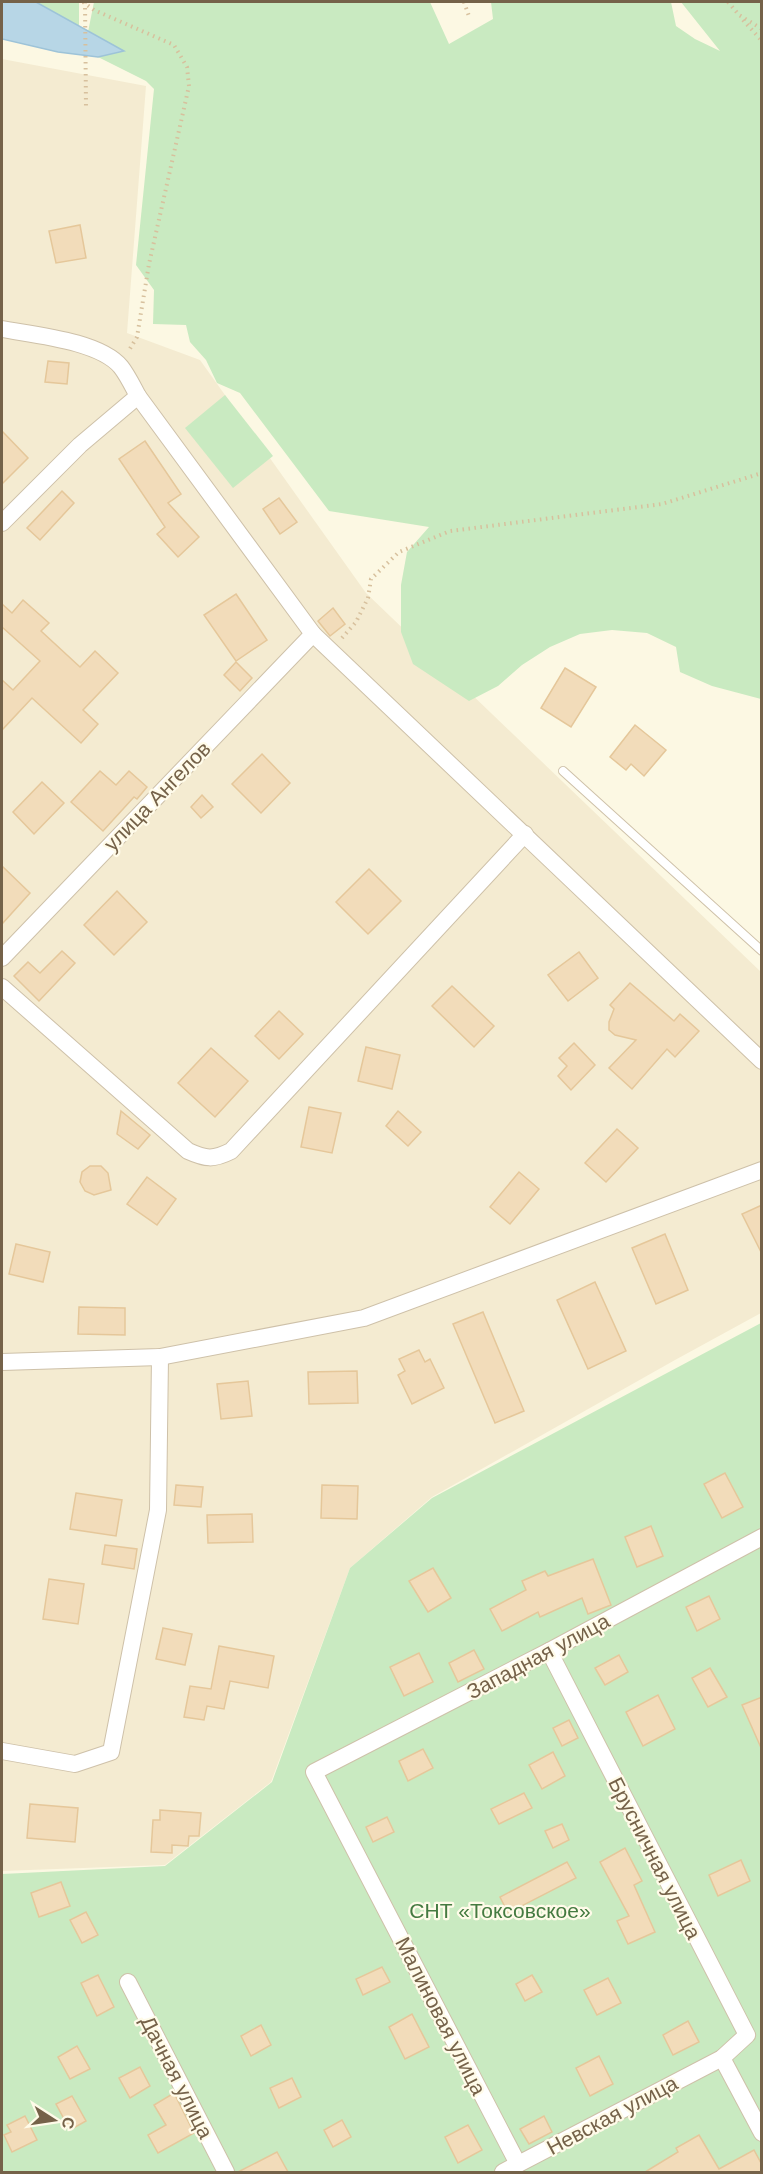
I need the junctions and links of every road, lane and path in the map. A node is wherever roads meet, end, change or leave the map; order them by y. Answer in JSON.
{"nodes":[{"id":1,"x":84,"y":2,"type":"edge"},
{"id":2,"x":464,"y":2,"type":"edge"},
{"id":3,"x":728,"y":2,"type":"edge"},
{"id":4,"x":739,"y":15,"type":"junction"},
{"id":5,"x":470,"y":19,"type":"dead end"},
{"id":6,"x":762,"y":29,"type":"edge"},
{"id":7,"x":762,"y":41,"type":"edge"},
{"id":8,"x":86,"y":108,"type":"dead end"},
{"id":9,"x":2,"y":329,"type":"edge"},
{"id":10,"x":120,"y":366,"type":"junction"},
{"id":11,"x":138,"y":396,"type":"junction"},
{"id":12,"x":762,"y":473,"type":"edge"},
{"id":13,"x":2,"y":523,"type":"edge"},
{"id":14,"x":313,"y":634,"type":"junction"},
{"id":15,"x":330,"y":651,"type":"junction"},
{"id":16,"x":563,"y":771,"type":"dead end"},
{"id":17,"x":525,"y":834,"type":"junction"},
{"id":18,"x":762,"y":951,"type":"edge"},
{"id":19,"x":2,"y":958,"type":"edge"},
{"id":20,"x":2,"y":987,"type":"edge"},
{"id":21,"x":762,"y":1061,"type":"edge"},
{"id":22,"x":762,"y":1170,"type":"edge"},
{"id":23,"x":160,"y":1358,"type":"junction"},
{"id":24,"x":2,"y":1362,"type":"edge"},
{"id":25,"x":762,"y":1537,"type":"edge"},
{"id":26,"x":549,"y":1651,"type":"junction"},
{"id":27,"x":2,"y":1751,"type":"edge"},
{"id":28,"x":314,"y":1772,"type":"joint"},
{"id":29,"x":128,"y":1982,"type":"dead end"},
{"id":30,"x":722,"y":2058,"type":"junction"},
{"id":31,"x":762,"y":2133,"type":"edge"},
{"id":32,"x":518,"y":2164,"type":"junction"},
{"id":33,"x":226,"y":2172,"type":"edge"},
{"id":34,"x":503,"y":2172,"type":"edge"}],
"edges":[{"from":1,"to":8,"type":"path","bridge":true},
{"from":1,"to":10,"type":"path"},
{"from":2,"to":5,"type":"path"},
{"from":3,"to":4,"type":"path"},
{"from":4,"to":6,"type":"path"},
{"from":4,"to":7,"type":"path"},
{"from":9,"to":10,"type":"street"},
{"from":10,"to":11,"type":"street"},
{"from":11,"to":13,"type":"street"},
{"from":11,"to":14,"type":"street"},
{"from":12,"to":15,"type":"path"},
{"from":14,"to":15,"type":"street"},
{"from":14,"to":19,"type":"street","name":"улица Ангелов"},
{"from":15,"to":17,"type":"street"},
{"from":16,"to":18,"type":"lane"},
{"from":17,"to":20,"type":"street"},
{"from":17,"to":21,"type":"street"},
{"from":22,"to":23,"type":"street"},
{"from":23,"to":24,"type":"street"},
{"from":23,"to":27,"type":"street"},
{"from":25,"to":26,"type":"street","name":"Западная улица"},
{"from":26,"to":28,"type":"street","name":"Западная улица"},
{"from":26,"to":30,"type":"street","name":"Брусничная улица"},
{"from":28,"to":32,"type":"street","name":"Малиновая улица"},
{"from":29,"to":33,"type":"street","name":"Дачная улица"},
{"from":30,"to":31,"type":"street"},
{"from":30,"to":32,"type":"street","name":"Невская улица"},
{"from":32,"to":34,"type":"street","name":"Невская улица"}]}
